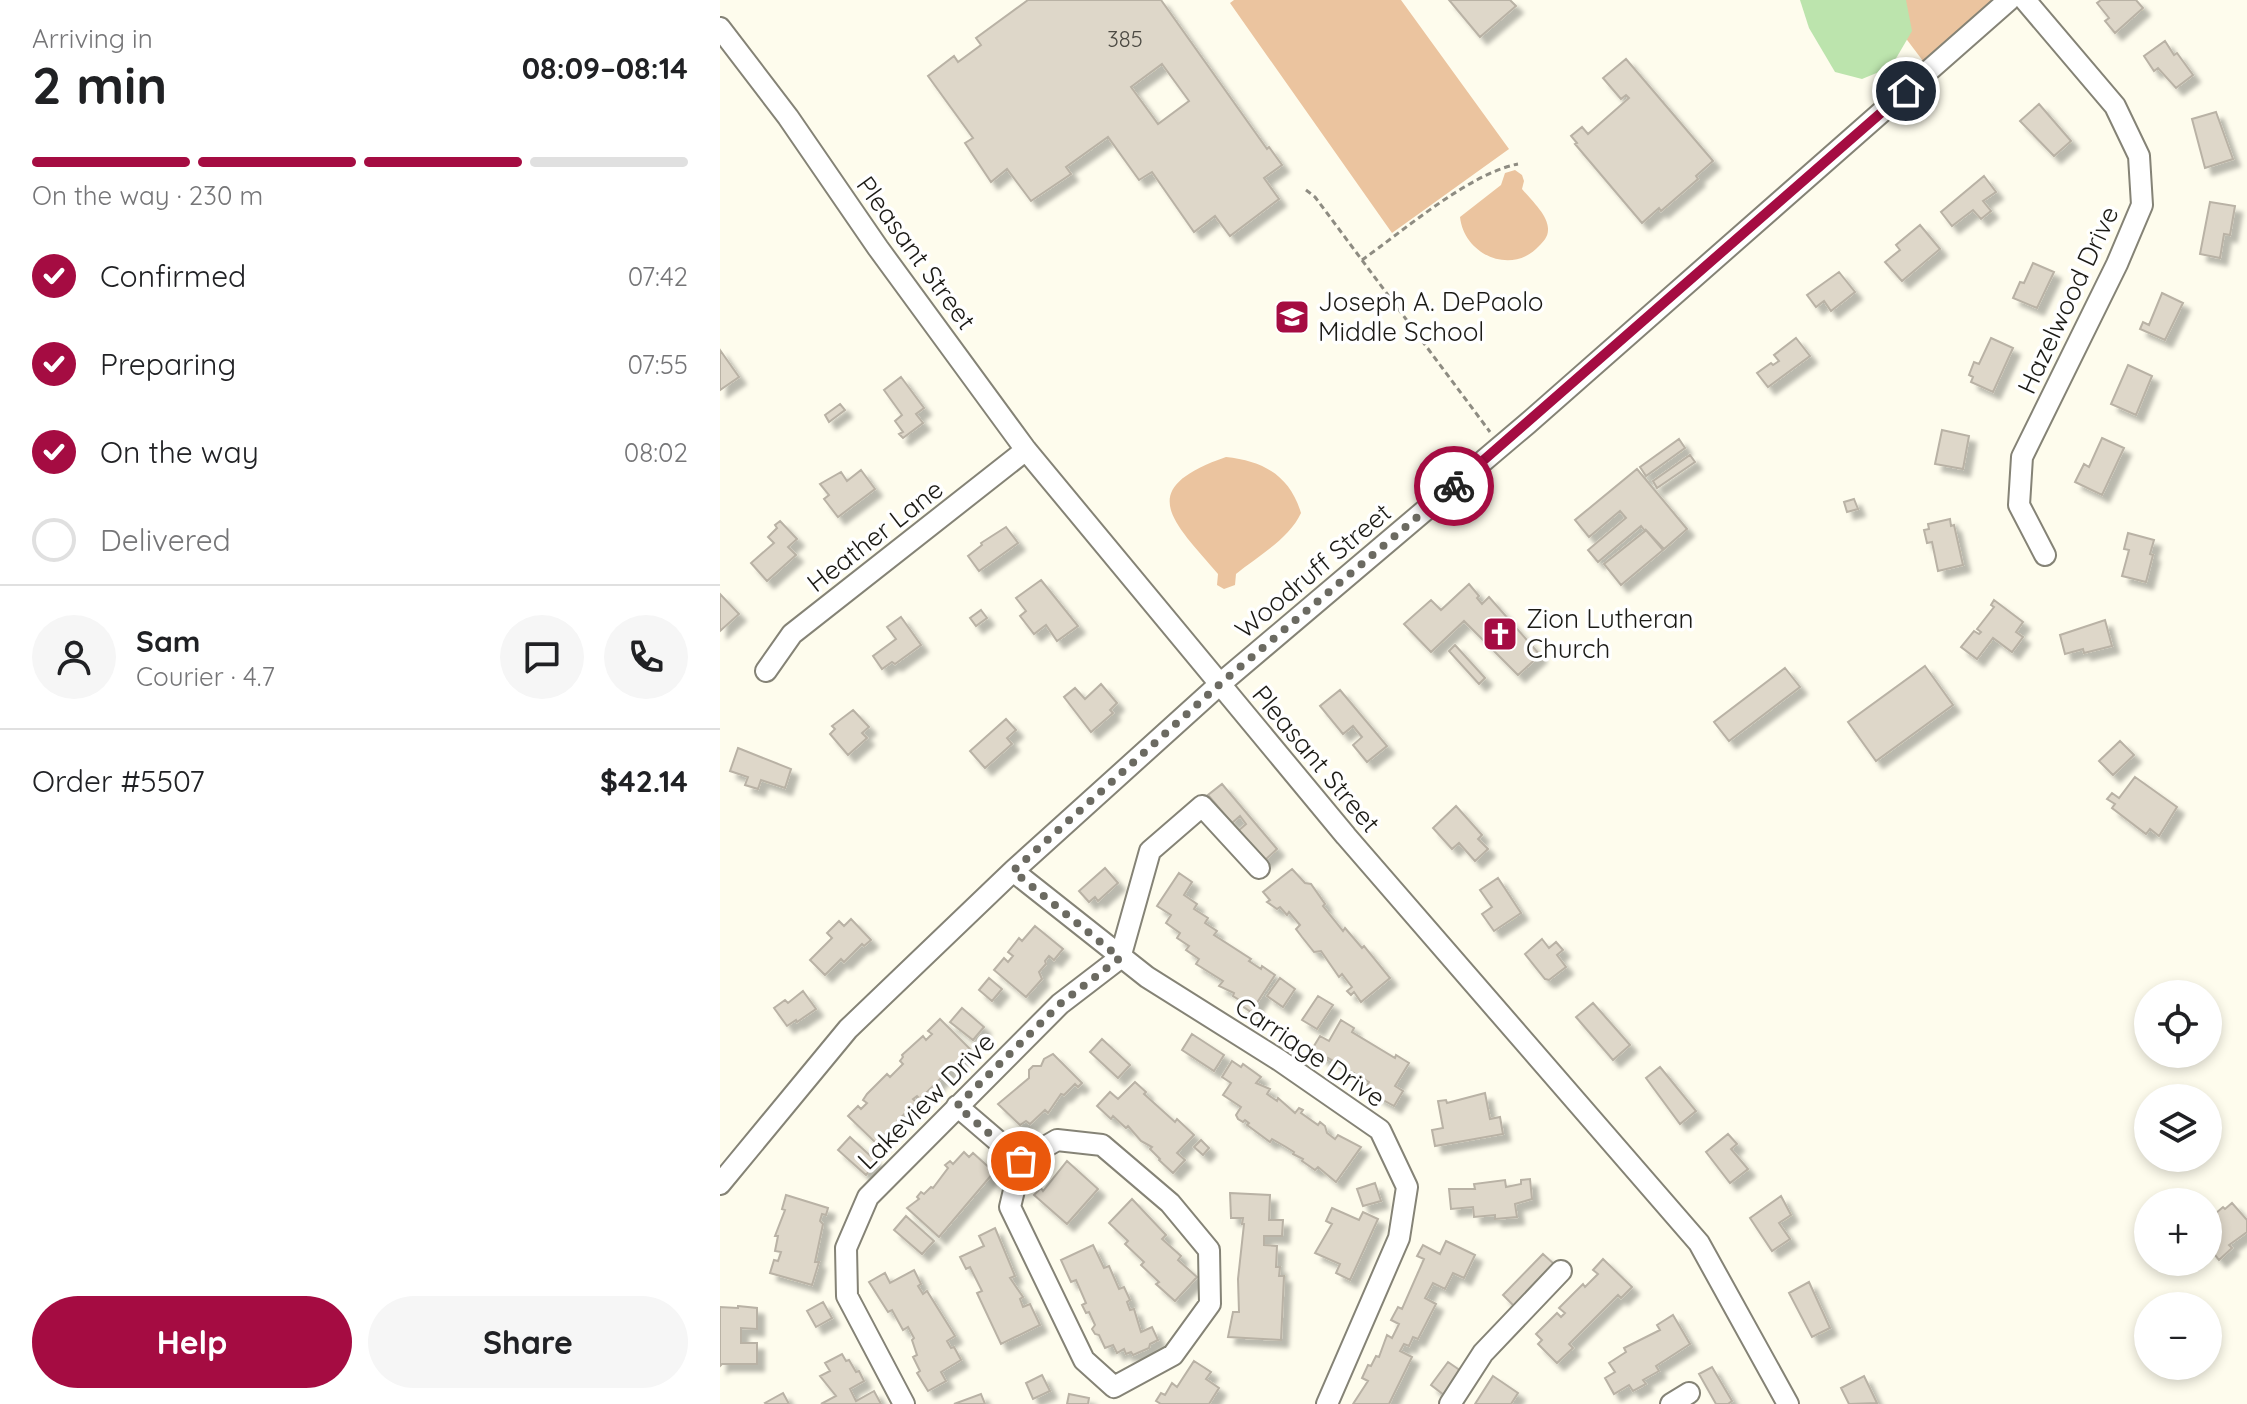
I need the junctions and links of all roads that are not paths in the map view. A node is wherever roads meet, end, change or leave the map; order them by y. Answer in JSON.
{"nodes":[{"id":1,"x":2009,"y":0,"type":"edge"},
{"id":2,"x":2025,"y":0,"type":"edge"},
{"id":3,"x":720,"y":28,"type":"edge"},
{"id":4,"x":1026,"y":450,"type":"junction"},
{"id":5,"x":2045,"y":555,"type":"dead end"},
{"id":6,"x":766,"y":671,"type":"dead end"},
{"id":7,"x":1220,"y":684,"type":"junction"},
{"id":8,"x":1259,"y":868,"type":"dead end"},
{"id":9,"x":1013,"y":871,"type":"junction"},
{"id":10,"x":1120,"y":958,"type":"junction"},
{"id":11,"x":957,"y":1106,"type":"junction"},
{"id":12,"x":1021,"y":1161,"type":"junction"},
{"id":13,"x":720,"y":1184,"type":"edge"},
{"id":14,"x":1561,"y":1271,"type":"dead end"},
{"id":15,"x":1112,"y":1396,"type":"edge"},
{"id":16,"x":904,"y":1404,"type":"edge"},
{"id":17,"x":1327,"y":1404,"type":"edge"},
{"id":18,"x":1450,"y":1404,"type":"edge"},
{"id":19,"x":1788,"y":1404,"type":"edge"}],
"edges":[{"from":1,"to":7,"type":"street","name":"Woodruff Street"},
{"from":2,"to":5,"type":"street","name":"Hazelwood Drive"},
{"from":3,"to":4,"type":"street","name":"Pleasant Street"},
{"from":4,"to":6,"type":"street","name":"Heather Lane"},
{"from":4,"to":7,"type":"street","name":"Pleasant Street"},
{"from":7,"to":9,"type":"street","name":"Woodruff Street"},
{"from":7,"to":19,"type":"street","name":"Pleasant Street"},
{"from":8,"to":10,"type":"street"},
{"from":9,"to":10,"type":"street","name":"Carriage Drive"},
{"from":9,"to":13,"type":"street","name":"Woodruff Street"},
{"from":10,"to":11,"type":"street","name":"Lakeview Drive"},
{"from":10,"to":17,"type":"street","name":"Carriage Drive"},
{"from":11,"to":12,"type":"street"},
{"from":11,"to":16,"type":"street","name":"Lakeview Drive"},
{"from":12,"to":15,"type":"street"},
{"from":12,"to":15,"type":"street"},
{"from":14,"to":18,"type":"street"}]}
